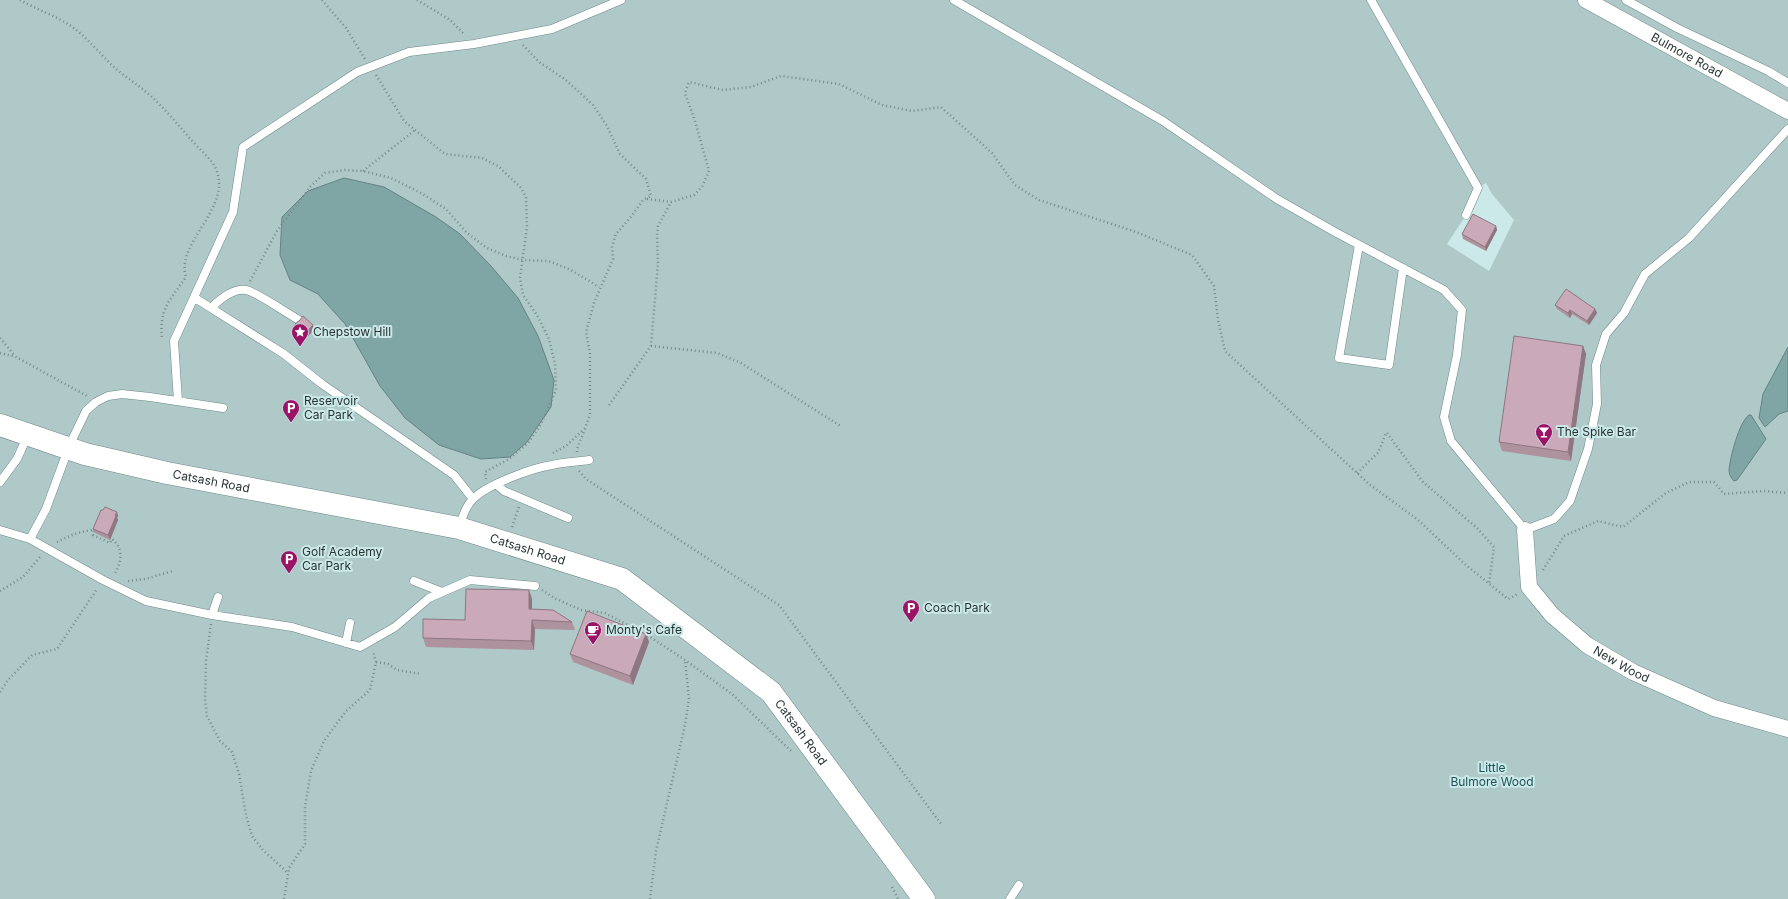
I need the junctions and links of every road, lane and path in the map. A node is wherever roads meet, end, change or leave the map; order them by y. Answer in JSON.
{"nodes":[{"id":1,"x":20,"y":0,"type":"edge"},
{"id":2,"x":322,"y":0,"type":"edge"},
{"id":3,"x":417,"y":0,"type":"edge"},
{"id":4,"x":621,"y":0,"type":"edge"},
{"id":5,"x":954,"y":0,"type":"edge"},
{"id":6,"x":1371,"y":0,"type":"edge"},
{"id":7,"x":1586,"y":0,"type":"edge"},
{"id":8,"x":1626,"y":0,"type":"edge"},
{"id":9,"x":515,"y":36,"type":"junction"},
{"id":10,"x":474,"y":44,"type":"junction"},
{"id":11,"x":370,"y":67,"type":"junction"},
{"id":12,"x":1788,"y":83,"type":"edge"},
{"id":13,"x":1788,"y":111,"type":"edge"},
{"id":14,"x":1788,"y":129,"type":"edge"},
{"id":15,"x":415,"y":130,"type":"junction"},
{"id":16,"x":363,"y":171,"type":"junction"},
{"id":17,"x":647,"y":199,"type":"junction"},
{"id":18,"x":671,"y":202,"type":"junction"},
{"id":19,"x":1466,"y":215,"type":"dead end"},
{"id":20,"x":1359,"y":245,"type":"junction"},
{"id":21,"x":523,"y":260,"type":"junction"},
{"id":22,"x":1403,"y":268,"type":"junction"},
{"id":23,"x":599,"y":287,"type":"junction"},
{"id":24,"x":245,"y":290,"type":"junction"},
{"id":25,"x":195,"y":298,"type":"junction"},
{"id":26,"x":211,"y":308,"type":"junction"},
{"id":27,"x":299,"y":320,"type":"edge"},
{"id":28,"x":0,"y":338,"type":"edge"},
{"id":29,"x":162,"y":342,"type":"dead end"},
{"id":30,"x":651,"y":346,"type":"junction"},
{"id":31,"x":0,"y":353,"type":"edge"},
{"id":32,"x":16,"y":357,"type":"junction"},
{"id":33,"x":178,"y":401,"type":"junction"},
{"id":34,"x":96,"y":402,"type":"junction"},
{"id":35,"x":609,"y":406,"type":"dead end"},
{"id":36,"x":223,"y":408,"type":"dead end"},
{"id":37,"x":0,"y":425,"type":"edge"},
{"id":38,"x":842,"y":427,"type":"dead end"},
{"id":39,"x":585,"y":428,"type":"junction"},
{"id":40,"x":29,"y":434,"type":"junction"},
{"id":41,"x":72,"y":440,"type":"dead end"},
{"id":42,"x":66,"y":455,"type":"dead end"},
{"id":43,"x":548,"y":455,"type":"dead end"},
{"id":44,"x":589,"y":460,"type":"dead end"},
{"id":45,"x":578,"y":462,"type":"junction"},
{"id":46,"x":1357,"y":473,"type":"junction"},
{"id":47,"x":3,"y":475,"type":"edge"},
{"id":48,"x":0,"y":482,"type":"edge"},
{"id":49,"x":496,"y":484,"type":"junction"},
{"id":50,"x":488,"y":488,"type":"junction"},
{"id":51,"x":1788,"y":493,"type":"edge"},
{"id":52,"x":473,"y":499,"type":"junction"},
{"id":53,"x":522,"y":499,"type":"junction"},
{"id":54,"x":568,"y":518,"type":"dead end"},
{"id":55,"x":459,"y":528,"type":"junction"},
{"id":56,"x":0,"y":530,"type":"edge"},
{"id":57,"x":1525,"y":530,"type":"junction"},
{"id":58,"x":30,"y":539,"type":"junction"},
{"id":59,"x":506,"y":542,"type":"junction"},
{"id":60,"x":46,"y":549,"type":"junction"},
{"id":61,"x":173,"y":571,"type":"dead end"},
{"id":62,"x":114,"y":575,"type":"junction"},
{"id":63,"x":118,"y":578,"type":"dead end"},
{"id":64,"x":123,"y":581,"type":"dead end"},
{"id":65,"x":414,"y":581,"type":"dead end"},
{"id":66,"x":106,"y":582,"type":"junction"},
{"id":67,"x":1489,"y":584,"type":"junction"},
{"id":68,"x":535,"y":586,"type":"joint"},
{"id":69,"x":1529,"y":587,"type":"junction"},
{"id":70,"x":0,"y":591,"type":"edge"},
{"id":71,"x":442,"y":592,"type":"junction"},
{"id":72,"x":218,"y":597,"type":"dead end"},
{"id":73,"x":212,"y":615,"type":"junction"},
{"id":74,"x":350,"y":623,"type":"dead end"},
{"id":75,"x":346,"y":643,"type":"junction"},
{"id":76,"x":685,"y":660,"type":"junction"},
{"id":77,"x":421,"y":674,"type":"dead end"},
{"id":78,"x":0,"y":692,"type":"edge"},
{"id":79,"x":1788,"y":729,"type":"edge"},
{"id":80,"x":793,"y":753,"type":"dead end"},
{"id":81,"x":940,"y":824,"type":"dead end"},
{"id":82,"x":288,"y":873,"type":"junction"},
{"id":83,"x":890,"y":884,"type":"dead end"},
{"id":84,"x":1019,"y":885,"type":"dead end"},
{"id":85,"x":284,"y":899,"type":"edge"},
{"id":86,"x":650,"y":899,"type":"edge"},
{"id":87,"x":898,"y":899,"type":"edge"},
{"id":88,"x":924,"y":899,"type":"edge"},
{"id":89,"x":1010,"y":899,"type":"edge"}],
"edges":[{"from":1,"to":29,"type":"path"},
{"from":2,"to":11,"type":"path"},
{"from":3,"to":10,"type":"path"},
{"from":4,"to":9,"type":"lane"},
{"from":5,"to":20,"type":"lane"},
{"from":6,"to":19,"type":"lane"},
{"from":7,"to":13,"type":"street","name":"Bulmore Road"},
{"from":8,"to":12,"type":"lane"},
{"from":9,"to":10,"type":"lane"},
{"from":9,"to":17,"type":"path"},
{"from":10,"to":11,"type":"lane"},
{"from":11,"to":15,"type":"path"},
{"from":11,"to":25,"type":"lane"},
{"from":14,"to":57,"type":"lane"},
{"from":15,"to":16,"type":"path"},
{"from":15,"to":21,"type":"path"},
{"from":16,"to":21,"type":"path"},
{"from":16,"to":24,"type":"path"},
{"from":17,"to":18,"type":"path"},
{"from":17,"to":23,"type":"path"},
{"from":18,"to":30,"type":"path"},
{"from":18,"to":46,"type":"path"},
{"from":20,"to":22,"type":"lane"},
{"from":20,"to":22,"type":"lane"},
{"from":21,"to":23,"type":"path"},
{"from":21,"to":50,"type":"path"},
{"from":22,"to":57,"type":"lane"},
{"from":23,"to":39,"type":"path"},
{"from":24,"to":26,"type":"lane"},
{"from":24,"to":27,"type":"lane"},
{"from":25,"to":26,"type":"lane"},
{"from":25,"to":33,"type":"lane"},
{"from":26,"to":52,"type":"lane"},
{"from":28,"to":32,"type":"path"},
{"from":30,"to":35,"type":"path"},
{"from":30,"to":38,"type":"path"},
{"from":31,"to":32,"type":"path"},
{"from":32,"to":34,"type":"path"},
{"from":33,"to":34,"type":"lane"},
{"from":33,"to":36,"type":"lane"},
{"from":34,"to":41,"type":"lane"},
{"from":37,"to":40,"type":"street","name":"Catsash Road"},
{"from":39,"to":43,"type":"path"},
{"from":39,"to":45,"type":"path"},
{"from":40,"to":47,"type":"lane"},
{"from":40,"to":55,"type":"street","name":"Catsash Road"},
{"from":42,"to":58,"type":"lane"},
{"from":44,"to":45,"type":"lane"},
{"from":45,"to":49,"type":"lane"},
{"from":45,"to":81,"type":"path"},
{"from":46,"to":67,"type":"path"},
{"from":46,"to":67,"type":"path"},
{"from":47,"to":48,"type":"lane"},
{"from":49,"to":50,"type":"lane"},
{"from":49,"to":53,"type":"lane"},
{"from":50,"to":52,"type":"lane"},
{"from":51,"to":69,"type":"path"},
{"from":52,"to":55,"type":"lane"},
{"from":53,"to":54,"type":"lane"},
{"from":53,"to":59,"type":"path"},
{"from":55,"to":59,"type":"street","name":"Catsash Road"},
{"from":56,"to":58,"type":"lane"},
{"from":57,"to":69,"type":"street"},
{"from":58,"to":60,"type":"lane"},
{"from":59,"to":88,"type":"street","name":"Catsash Road"},
{"from":60,"to":62,"type":"path"},
{"from":60,"to":66,"type":"lane"},
{"from":60,"to":70,"type":"path"},
{"from":61,"to":64,"type":"path"},
{"from":62,"to":63,"type":"path"},
{"from":62,"to":66,"type":"path"},
{"from":65,"to":71,"type":"lane"},
{"from":66,"to":73,"type":"lane"},
{"from":66,"to":78,"type":"path"},
{"from":67,"to":69,"type":"path"},
{"from":68,"to":71,"type":"lane"},
{"from":68,"to":76,"type":"path"},
{"from":69,"to":79,"type":"street","name":"New Wood"},
{"from":71,"to":75,"type":"lane"},
{"from":72,"to":73,"type":"lane"},
{"from":73,"to":75,"type":"lane"},
{"from":73,"to":82,"type":"path"},
{"from":74,"to":75,"type":"lane"},
{"from":76,"to":80,"type":"path"},
{"from":76,"to":86,"type":"path"},
{"from":77,"to":82,"type":"path"},
{"from":82,"to":85,"type":"path"},
{"from":83,"to":87,"type":"path"},
{"from":84,"to":89,"type":"lane"}]}
